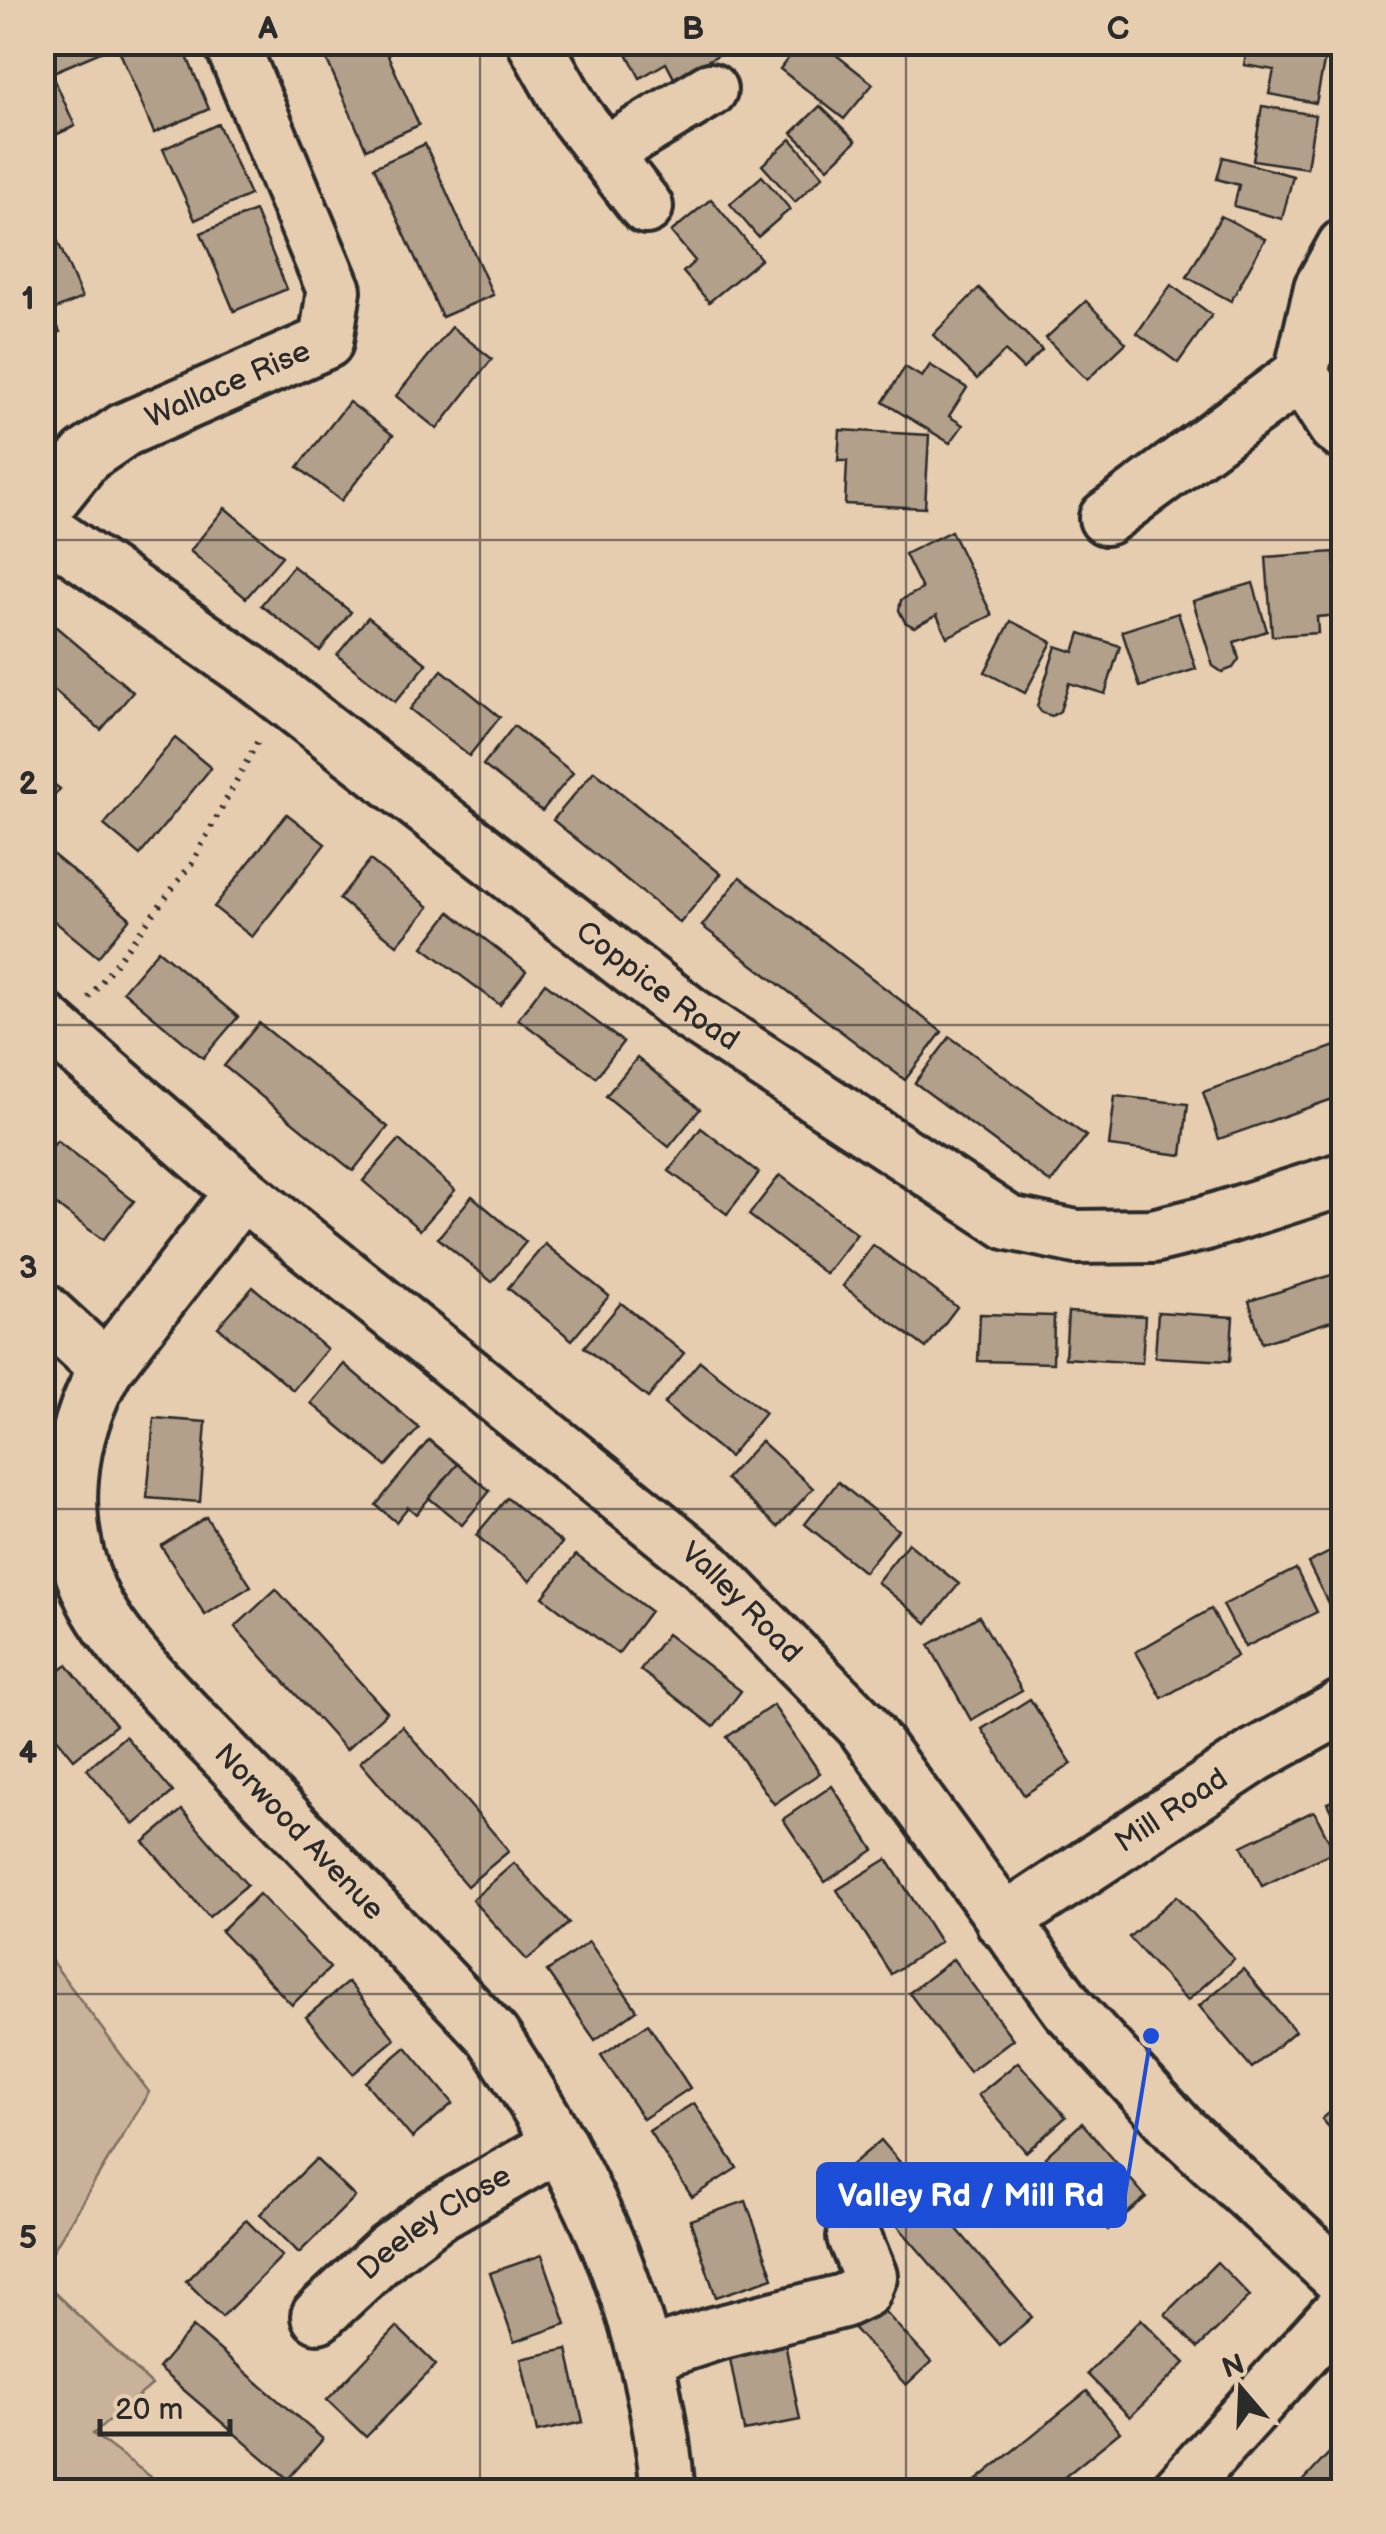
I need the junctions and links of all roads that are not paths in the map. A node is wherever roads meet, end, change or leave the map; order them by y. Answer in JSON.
{"nodes":[{"id":1,"x":534,"y":42,"type":"edge"},
{"id":2,"x":247,"y":48,"type":"edge"},
{"id":3,"x":710,"y":90,"type":"dead end"},
{"id":4,"x":605,"y":153,"type":"junction"},
{"id":5,"x":646,"y":207,"type":"dead end"},
{"id":6,"x":1344,"y":246,"type":"edge"},
{"id":7,"x":1301,"y":374,"type":"junction"},
{"id":8,"x":1344,"y":434,"type":"edge"},
{"id":9,"x":42,"y":510,"type":"edge"},
{"id":10,"x":1106,"y":518,"type":"dead end"},
{"id":11,"x":42,"y":526,"type":"edge"},
{"id":12,"x":52,"y":1026,"type":"edge"},
{"id":13,"x":1344,"y":1179,"type":"edge"},
{"id":14,"x":242,"y":1192,"type":"junction"},
{"id":15,"x":42,"y":1309,"type":"edge"},
{"id":16,"x":106,"y":1368,"type":"junction"},
{"id":17,"x":1344,"y":1706,"type":"edge"},
{"id":18,"x":1003,"y":1922,"type":"junction"},
{"id":19,"x":560,"y":2144,"type":"junction"},
{"id":20,"x":854,"y":2237,"type":"dead end"},
{"id":21,"x":1344,"y":2282,"type":"edge"},
{"id":22,"x":1344,"y":2307,"type":"edge"},
{"id":23,"x":318,"y":2316,"type":"dead end"},
{"id":24,"x":647,"y":2356,"type":"junction"},
{"id":25,"x":668,"y":2492,"type":"edge"},
{"id":26,"x":1177,"y":2492,"type":"edge"}],
"edges":[{"from":1,"to":4,"type":"street"},
{"from":2,"to":9,"type":"street","name":"Wallace Rise"},
{"from":3,"to":4,"type":"street"},
{"from":4,"to":5,"type":"street"},
{"from":6,"to":7,"type":"street"},
{"from":7,"to":8,"type":"street"},
{"from":7,"to":10,"type":"street"},
{"from":11,"to":13,"type":"street","name":"Coppice Road"},
{"from":12,"to":14,"type":"street","name":"Valley Road"},
{"from":14,"to":16,"type":"street","name":"Norwood Avenue"},
{"from":14,"to":18,"type":"street","name":"Valley Road"},
{"from":15,"to":16,"type":"street"},
{"from":16,"to":19,"type":"street","name":"Norwood Avenue"},
{"from":17,"to":18,"type":"street","name":"Mill Road"},
{"from":18,"to":21,"type":"street","name":"Valley Road"},
{"from":19,"to":23,"type":"street","name":"Deeley Close"},
{"from":19,"to":24,"type":"street","name":"Norwood Avenue"},
{"from":20,"to":24,"type":"street"},
{"from":22,"to":26,"type":"street"},
{"from":24,"to":25,"type":"street","name":"Norwood Avenue"}]}
